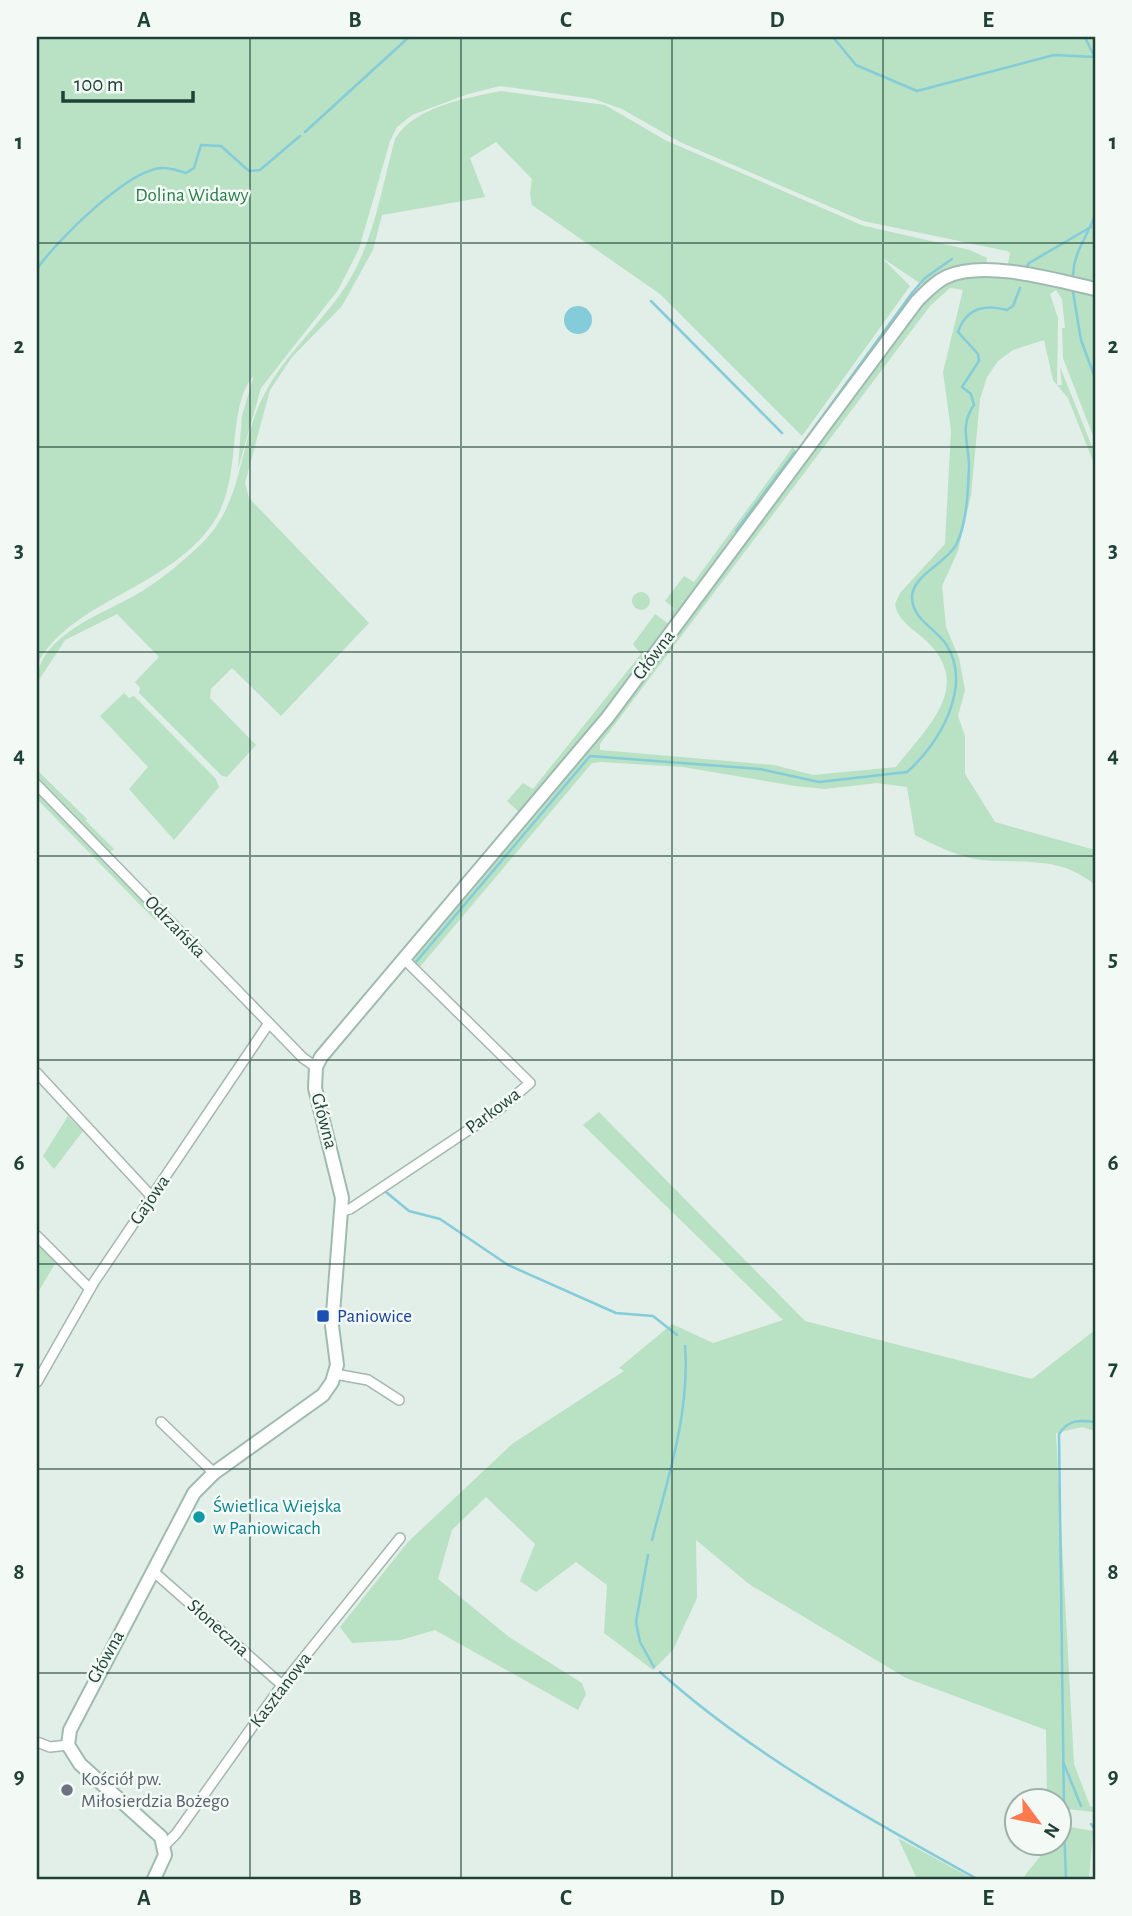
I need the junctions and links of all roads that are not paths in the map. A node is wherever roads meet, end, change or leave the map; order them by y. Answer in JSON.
{"nodes":[{"id":1,"x":1095,"y":289,"type":"edge"},
{"id":2,"x":37,"y":785,"type":"edge"},
{"id":3,"x":404,"y":959,"type":"junction"},
{"id":4,"x":269,"y":1023,"type":"junction"},
{"id":5,"x":316,"y":1067,"type":"junction"},
{"id":6,"x":37,"y":1073,"type":"edge"},
{"id":7,"x":152,"y":1197,"type":"junction"},
{"id":8,"x":341,"y":1211,"type":"junction"},
{"id":9,"x":37,"y":1236,"type":"edge"},
{"id":10,"x":90,"y":1289,"type":"junction"},
{"id":11,"x":335,"y":1374,"type":"junction"},
{"id":12,"x":37,"y":1382,"type":"edge"},
{"id":13,"x":399,"y":1400,"type":"dead end"},
{"id":14,"x":161,"y":1422,"type":"dead end"},
{"id":15,"x":214,"y":1473,"type":"junction"},
{"id":16,"x":400,"y":1538,"type":"dead end"},
{"id":17,"x":154,"y":1573,"type":"junction"},
{"id":18,"x":282,"y":1685,"type":"junction"},
{"id":19,"x":37,"y":1742,"type":"edge"},
{"id":20,"x":68,"y":1745,"type":"junction"},
{"id":21,"x":165,"y":1845,"type":"junction"},
{"id":22,"x":154,"y":1879,"type":"edge"}],
"edges":[{"from":1,"to":3,"type":"street","name":"Główna"},
{"from":2,"to":4,"type":"street","name":"Odrzańska"},
{"from":3,"to":5,"type":"street","name":"Główna"},
{"from":3,"to":8,"type":"street","name":"Parkowa"},
{"from":4,"to":5,"type":"street","name":"Odrzańska"},
{"from":4,"to":7,"type":"street","name":"Gajowa"},
{"from":5,"to":8,"type":"street","name":"Główna"},
{"from":6,"to":7,"type":"street"},
{"from":7,"to":10,"type":"street","name":"Gajowa"},
{"from":8,"to":11,"type":"street","name":"Główna"},
{"from":9,"to":10,"type":"street"},
{"from":10,"to":12,"type":"street","name":"Gajowa"},
{"from":11,"to":13,"type":"street"},
{"from":11,"to":15,"type":"street","name":"Główna"},
{"from":14,"to":15,"type":"street"},
{"from":15,"to":17,"type":"street","name":"Główna"},
{"from":16,"to":18,"type":"street","name":"Kasztanowa"},
{"from":17,"to":18,"type":"street","name":"Słoneczna"},
{"from":17,"to":20,"type":"street","name":"Główna"},
{"from":18,"to":21,"type":"street","name":"Kasztanowa"},
{"from":19,"to":20,"type":"street"},
{"from":20,"to":21,"type":"street"},
{"from":21,"to":22,"type":"street"}]}
